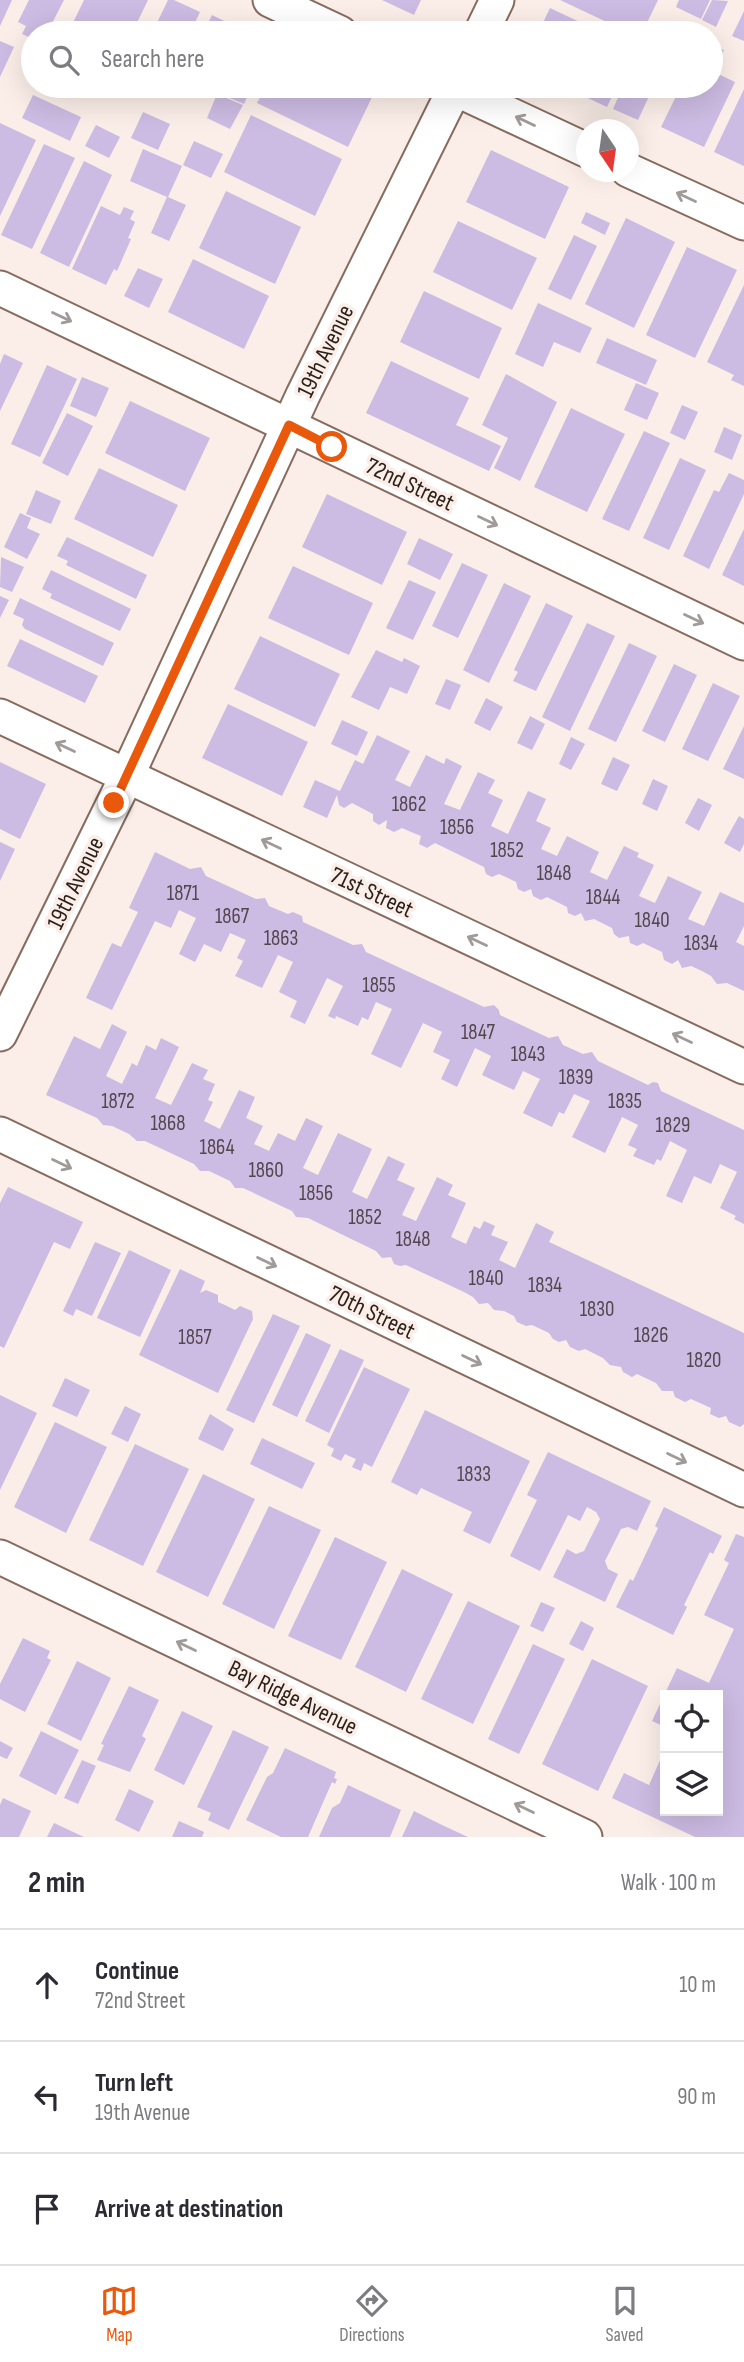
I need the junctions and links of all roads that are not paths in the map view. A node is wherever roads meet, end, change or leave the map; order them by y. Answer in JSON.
{"nodes":[{"id":1,"x":270,"y":0,"type":"edge"},
{"id":2,"x":497,"y":0,"type":"edge"},
{"id":3,"x":315,"y":21,"type":"edge"},
{"id":4,"x":487,"y":21,"type":"edge"},
{"id":5,"x":449,"y":98,"type":"edge"},
{"id":6,"x":477,"y":98,"type":"edge"},
{"id":7,"x":576,"y":145,"type":"edge"},
{"id":8,"x":639,"y":175,"type":"edge"},
{"id":9,"x":744,"y":223,"type":"edge"},
{"id":10,"x":0,"y":288,"type":"edge"},
{"id":11,"x":289,"y":425,"type":"junction"},
{"id":12,"x":744,"y":643,"type":"edge"},
{"id":13,"x":0,"y":716,"type":"edge"},
{"id":14,"x":127,"y":776,"type":"junction"},
{"id":15,"x":0,"y":1034,"type":"edge"},
{"id":16,"x":744,"y":1067,"type":"edge"},
{"id":17,"x":0,"y":1134,"type":"edge"},
{"id":18,"x":744,"y":1490,"type":"edge"},
{"id":19,"x":0,"y":1557,"type":"edge"},
{"id":20,"x":585,"y":1837,"type":"edge"}],
"edges":[{"from":1,"to":3,"type":"street"},
{"from":2,"to":4,"type":"street"},
{"from":5,"to":11,"type":"street","name":"19th Avenue"},
{"from":7,"to":6,"type":"street","one_way":true},
{"from":9,"to":8,"type":"street","one_way":true},
{"from":10,"to":11,"type":"street","name":"72nd Street","one_way":true},
{"from":11,"to":12,"type":"street","name":"72nd Street","one_way":true},
{"from":11,"to":14,"type":"street","name":"19th Avenue"},
{"from":14,"to":13,"type":"street","name":"71st Street","one_way":true},
{"from":14,"to":15,"type":"street","name":"19th Avenue"},
{"from":16,"to":14,"type":"street","name":"71st Street","one_way":true},
{"from":17,"to":18,"type":"street","name":"70th Street","one_way":true},
{"from":20,"to":19,"type":"street","name":"Bay Ridge Avenue","one_way":true}]}
